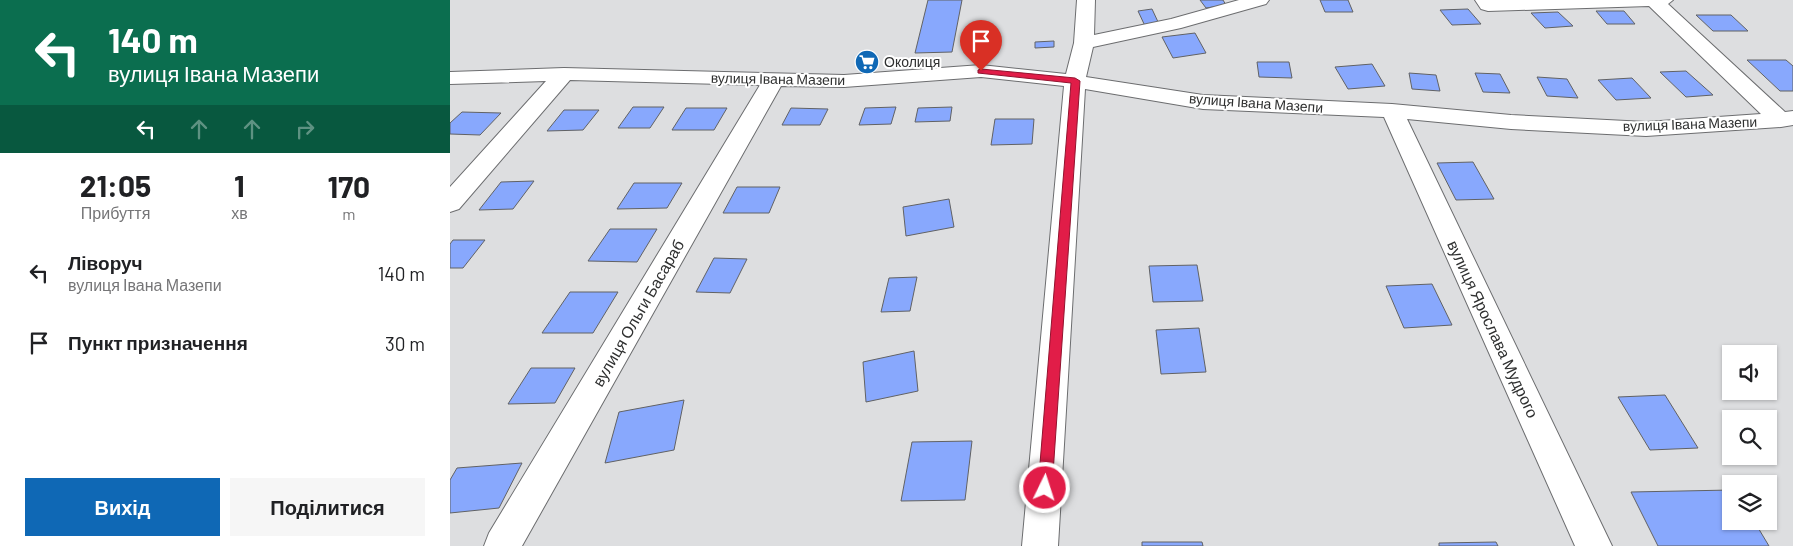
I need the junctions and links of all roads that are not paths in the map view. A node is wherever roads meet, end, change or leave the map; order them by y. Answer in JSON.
{"nodes":[{"id":1,"x":1086,"y":0,"type":"edge"},
{"id":2,"x":1260,"y":0,"type":"edge"},
{"id":3,"x":1484,"y":0,"type":"edge"},
{"id":4,"x":1657,"y":0,"type":"edge"},
{"id":5,"x":1084,"y":43,"type":"junction"},
{"id":6,"x":564,"y":74,"type":"junction"},
{"id":7,"x":450,"y":78,"type":"edge"},
{"id":8,"x":774,"y":80,"type":"junction"},
{"id":9,"x":1075,"y":81,"type":"junction"},
{"id":10,"x":1392,"y":111,"type":"junction"},
{"id":11,"x":1787,"y":119,"type":"edge"},
{"id":12,"x":450,"y":203,"type":"edge"},
{"id":13,"x":502,"y":546,"type":"edge"},
{"id":14,"x":1040,"y":546,"type":"edge"},
{"id":15,"x":1594,"y":546,"type":"edge"}],
"edges":[{"from":1,"to":5,"type":"street"},
{"from":2,"to":5,"type":"street"},
{"from":3,"to":4,"type":"street"},
{"from":4,"to":11,"type":"street"},
{"from":5,"to":9,"type":"street"},
{"from":6,"to":7,"type":"street","name":"вулиця Івана Мазепи"},
{"from":6,"to":8,"type":"street","name":"вулиця Івана Мазепи"},
{"from":6,"to":12,"type":"street"},
{"from":8,"to":9,"type":"street","name":"вулиця Івана Мазепи"},
{"from":8,"to":13,"type":"street","name":"вулиця Ольги Басараб"},
{"from":9,"to":10,"type":"street","name":"вулиця Івана Мазепи"},
{"from":9,"to":14,"type":"street"},
{"from":10,"to":11,"type":"street","name":"вулиця Івана Мазепи"},
{"from":10,"to":15,"type":"street","name":"вулиця Ярослава Мудрого"}]}
